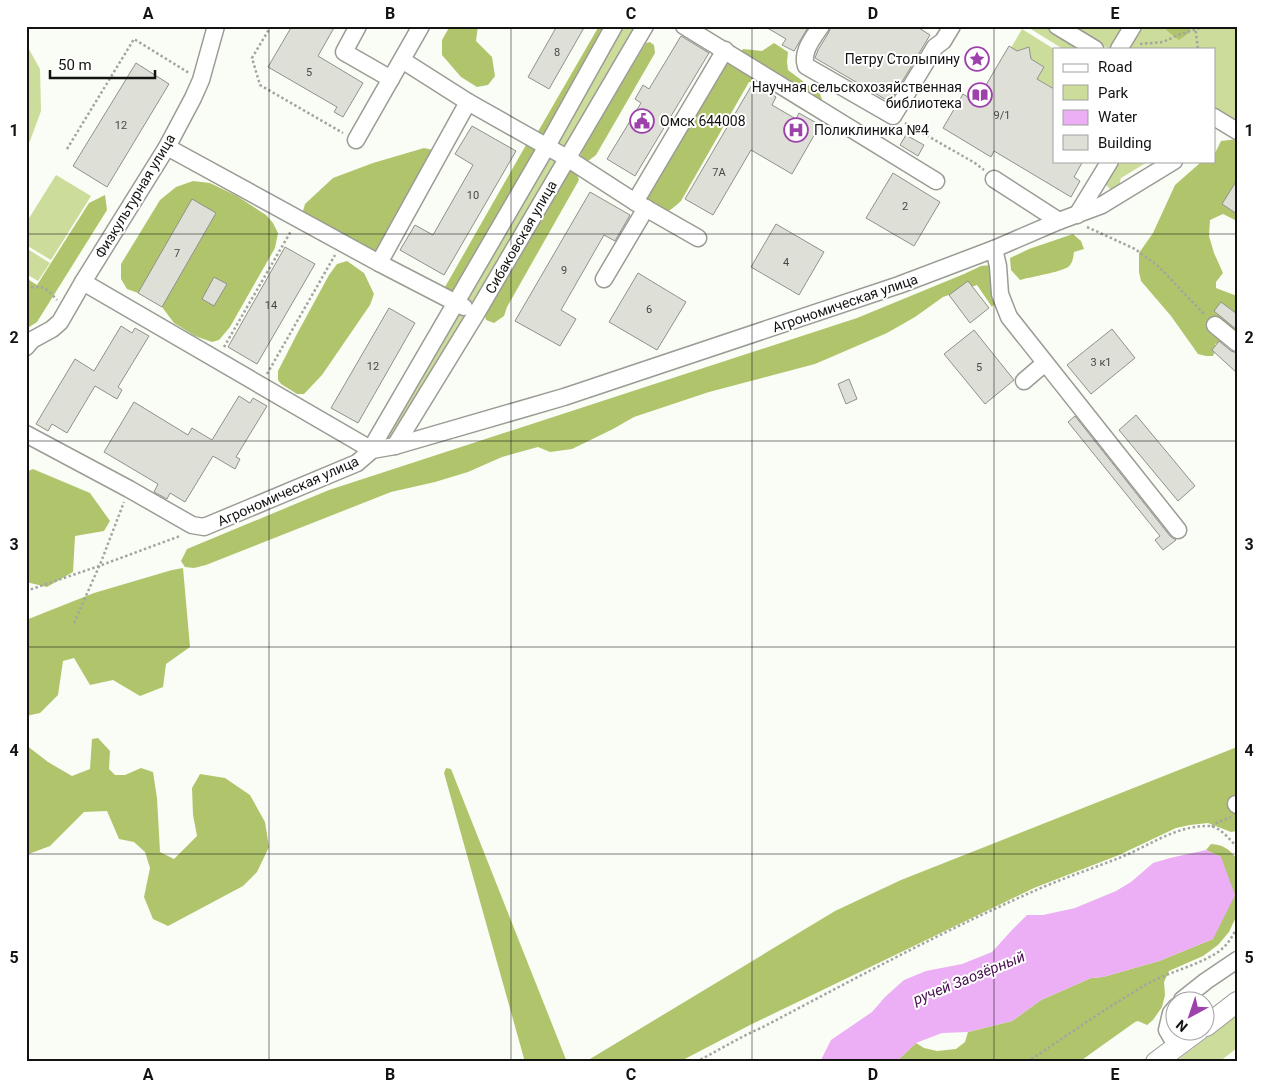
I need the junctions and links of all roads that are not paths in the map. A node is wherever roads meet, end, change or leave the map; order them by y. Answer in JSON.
{"nodes":[{"id":1,"x":216,"y":26,"type":"edge"},
{"id":2,"x":358,"y":26,"type":"edge"},
{"id":3,"x":422,"y":26,"type":"edge"},
{"id":4,"x":614,"y":26,"type":"edge"},
{"id":5,"x":645,"y":26,"type":"edge"},
{"id":6,"x":684,"y":26,"type":"edge"},
{"id":7,"x":821,"y":26,"type":"edge"},
{"id":8,"x":952,"y":26,"type":"edge"},
{"id":9,"x":1057,"y":26,"type":"edge"},
{"id":10,"x":1133,"y":26,"type":"edge"},
{"id":11,"x":1093,"y":48,"type":"edge"},
{"id":12,"x":1120,"y":48,"type":"edge"},
{"id":13,"x":725,"y":50,"type":"junction"},
{"id":14,"x":402,"y":60,"type":"junction"},
{"id":15,"x":391,"y":79,"type":"junction"},
{"id":16,"x":468,"y":102,"type":"junction"},
{"id":17,"x":1216,"y":119,"type":"edge"},
{"id":18,"x":1237,"y":131,"type":"edge"},
{"id":19,"x":356,"y":140,"type":"road end"},
{"id":20,"x":547,"y":146,"type":"junction"},
{"id":21,"x":167,"y":147,"type":"junction"},
{"id":22,"x":567,"y":158,"type":"junction"},
{"id":23,"x":1109,"y":162,"type":"edge"},
{"id":24,"x":1172,"y":162,"type":"edge"},
{"id":25,"x":994,"y":178,"type":"road end"},
{"id":26,"x":936,"y":182,"type":"dead end"},
{"id":27,"x":640,"y":205,"type":"junction"},
{"id":28,"x":1077,"y":214,"type":"junction"},
{"id":29,"x":1059,"y":222,"type":"junction"},
{"id":30,"x":698,"y":238,"type":"dead end"},
{"id":31,"x":995,"y":254,"type":"junction"},
{"id":32,"x":380,"y":263,"type":"junction"},
{"id":33,"x":604,"y":279,"type":"dead end"},
{"id":34,"x":83,"y":282,"type":"junction"},
{"id":35,"x":456,"y":302,"type":"junction"},
{"id":36,"x":476,"y":314,"type":"junction"},
{"id":37,"x":1215,"y":325,"type":"road end"},
{"id":38,"x":1237,"y":343,"type":"edge"},
{"id":39,"x":26,"y":347,"type":"edge"},
{"id":40,"x":1045,"y":363,"type":"junction"},
{"id":41,"x":1024,"y":381,"type":"dead end"},
{"id":42,"x":26,"y":434,"type":"edge"},
{"id":43,"x":395,"y":446,"type":"junction"},
{"id":44,"x":372,"y":450,"type":"junction"},
{"id":45,"x":1178,"y":530,"type":"dead end"},
{"id":46,"x":1237,"y":960,"type":"edge"},
{"id":47,"x":1195,"y":990,"type":"edge"},
{"id":48,"x":1237,"y":1002,"type":"edge"},
{"id":49,"x":1216,"y":1018,"type":"edge"},
{"id":50,"x":1173,"y":1040,"type":"edge"},
{"id":51,"x":1187,"y":1040,"type":"edge"},
{"id":52,"x":1178,"y":1047,"type":"junction"},
{"id":53,"x":1156,"y":1062,"type":"edge"}],
"edges":[{"from":1,"to":21,"type":"street","name":"Физкультурная улица"},
{"from":2,"to":15,"type":"street"},
{"from":3,"to":14,"type":"street"},
{"from":4,"to":20,"type":"street","name":"Сибаковская улица"},
{"from":5,"to":22,"type":"street","name":"Сибаковская улица"},
{"from":6,"to":13,"type":"street"},
{"from":7,"to":8,"type":"street"},
{"from":9,"to":11,"type":"street"},
{"from":10,"to":12,"type":"street"},
{"from":13,"to":26,"type":"street"},
{"from":13,"to":27,"type":"street"},
{"from":14,"to":15,"type":"street"},
{"from":14,"to":16,"type":"street"},
{"from":15,"to":19,"type":"street"},
{"from":16,"to":20,"type":"street"},
{"from":16,"to":32,"type":"street"},
{"from":17,"to":18,"type":"street"},
{"from":20,"to":22,"type":"street"},
{"from":20,"to":35,"type":"street","name":"Сибаковская улица"},
{"from":21,"to":32,"type":"street"},
{"from":21,"to":34,"type":"street","name":"Физкультурная улица"},
{"from":22,"to":27,"type":"street"},
{"from":22,"to":36,"type":"street","name":"Сибаковская улица"},
{"from":23,"to":28,"type":"street"},
{"from":24,"to":28,"type":"street","name":"Агрономическая улица"},
{"from":25,"to":29,"type":"street"},
{"from":27,"to":30,"type":"street"},
{"from":27,"to":33,"type":"street"},
{"from":28,"to":29,"type":"street","name":"Агрономическая улица"},
{"from":29,"to":31,"type":"street","name":"Агрономическая улица"},
{"from":31,"to":40,"type":"street"},
{"from":31,"to":43,"type":"street","name":"Агрономическая улица"},
{"from":32,"to":35,"type":"street"},
{"from":34,"to":39,"type":"street","name":"Физкультурная улица"},
{"from":34,"to":44,"type":"street"},
{"from":35,"to":36,"type":"street"},
{"from":35,"to":44,"type":"street","name":"Сибаковская улица"},
{"from":36,"to":43,"type":"street","name":"Сибаковская улица"},
{"from":37,"to":38,"type":"street"},
{"from":40,"to":41,"type":"street"},
{"from":40,"to":45,"type":"street"},
{"from":42,"to":44,"type":"street","name":"Агрономическая улица"},
{"from":43,"to":44,"type":"street","name":"Агрономическая улица"},
{"from":46,"to":47,"type":"street"},
{"from":48,"to":49,"type":"main road"},
{"from":50,"to":52,"type":"street"},
{"from":51,"to":52,"type":"main road"},
{"from":52,"to":53,"type":"main road"}]}
